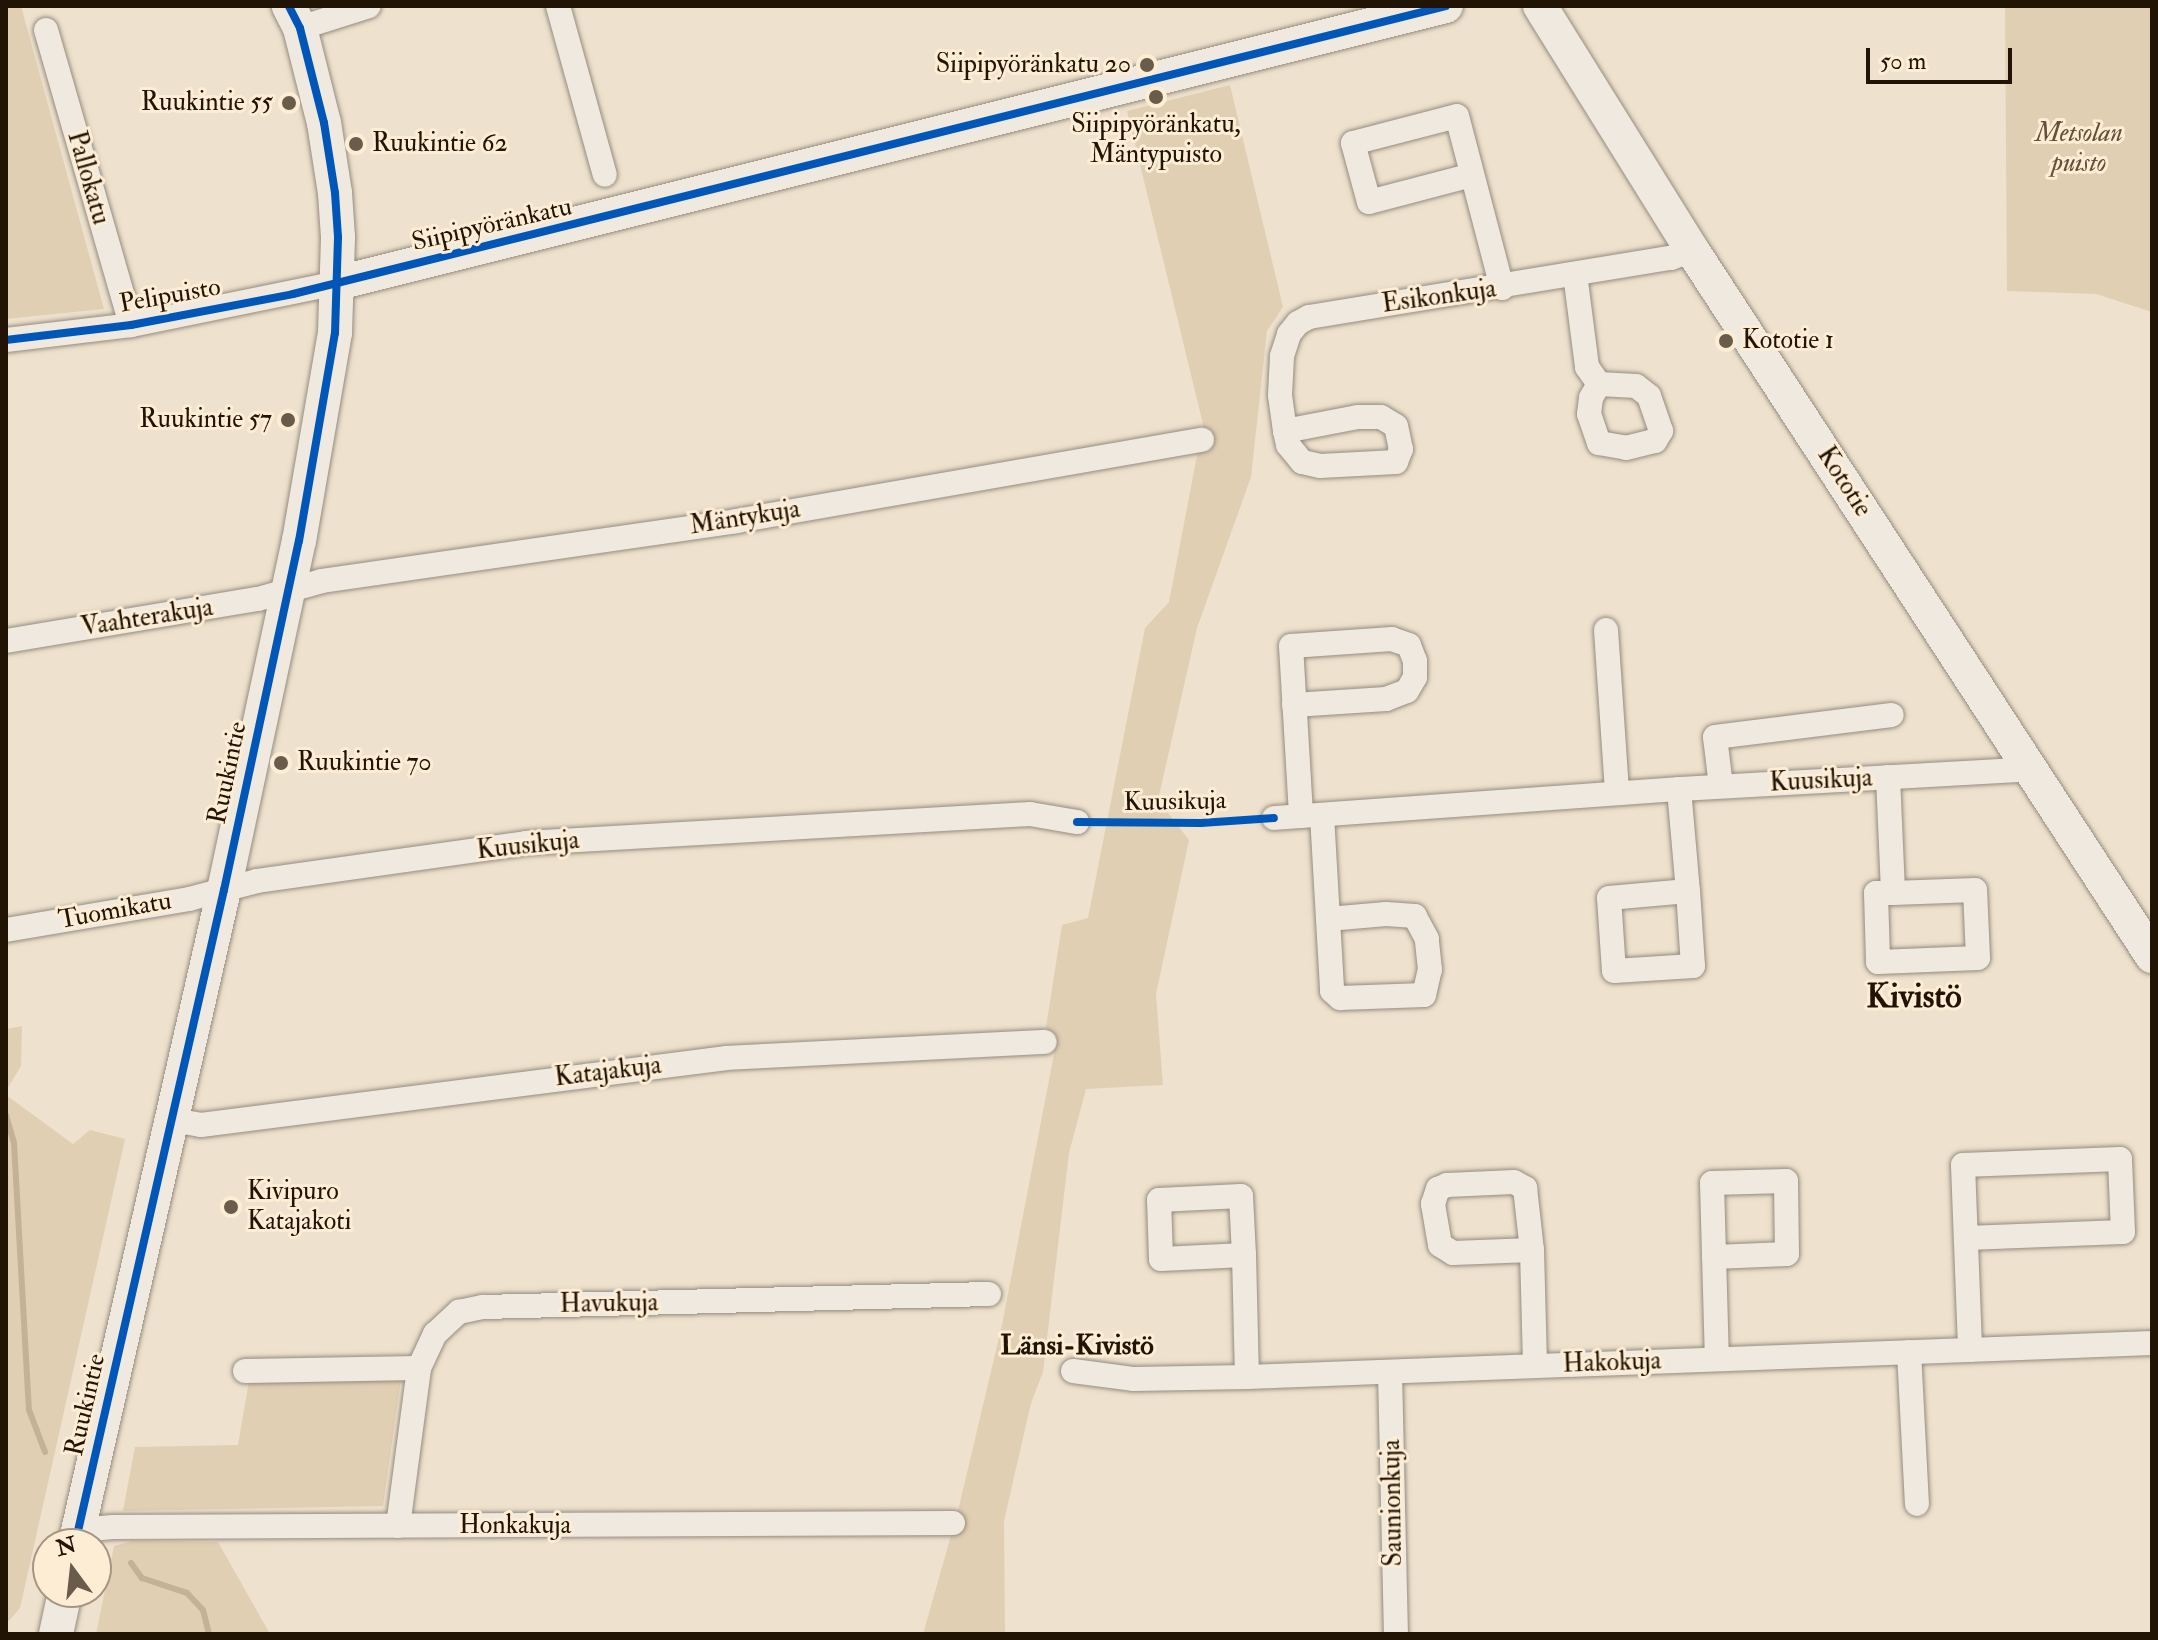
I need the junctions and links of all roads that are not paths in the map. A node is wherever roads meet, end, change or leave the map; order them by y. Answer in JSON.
{"nodes":[{"id":1,"x":369,"y":6,"type":"edge"},
{"id":2,"x":558,"y":6,"type":"edge"},
{"id":3,"x":1446,"y":6,"type":"edge"},
{"id":4,"x":1540,"y":6,"type":"edge"},
{"id":5,"x":295,"y":17,"type":"edge"},
{"id":6,"x":46,"y":30,"type":"dead end"},
{"id":7,"x":605,"y":175,"type":"dead end"},
{"id":8,"x":1472,"y":175,"type":"junction"},
{"id":9,"x":1692,"y":250,"type":"junction"},
{"id":10,"x":1575,"y":274,"type":"junction"},
{"id":11,"x":338,"y":283,"type":"junction"},
{"id":12,"x":1502,"y":288,"type":"junction"},
{"id":13,"x":131,"y":325,"type":"junction"},
{"id":14,"x":6,"y":340,"type":"edge"},
{"id":15,"x":1599,"y":384,"type":"dead end"},
{"id":16,"x":1285,"y":431,"type":"dead end"},
{"id":17,"x":1202,"y":440,"type":"dead end"},
{"id":18,"x":288,"y":592,"type":"junction"},
{"id":19,"x":1606,"y":630,"type":"dead end"},
{"id":20,"x":6,"y":641,"type":"edge"},
{"id":21,"x":1294,"y":705,"type":"junction"},
{"id":22,"x":1892,"y":715,"type":"dead end"},
{"id":23,"x":2032,"y":769,"type":"junction"},
{"id":24,"x":1888,"y":777,"type":"junction"},
{"id":25,"x":1721,"y":786,"type":"junction"},
{"id":26,"x":1679,"y":789,"type":"junction"},
{"id":27,"x":1617,"y":793,"type":"junction"},
{"id":28,"x":1311,"y":815,"type":"junction"},
{"id":29,"x":1274,"y":818,"type":"dead end"},
{"id":30,"x":1077,"y":822,"type":"dead end"},
{"id":31,"x":224,"y":890,"type":"junction"},
{"id":32,"x":1688,"y":891,"type":"junction"},
{"id":33,"x":1893,"y":893,"type":"junction"},
{"id":34,"x":1328,"y":919,"type":"junction"},
{"id":35,"x":6,"y":930,"type":"edge"},
{"id":36,"x":2152,"y":956,"type":"edge"},
{"id":37,"x":1045,"y":1042,"type":"dead end"},
{"id":38,"x":173,"y":1120,"type":"junction"},
{"id":39,"x":1966,"y":1238,"type":"junction"},
{"id":40,"x":1532,"y":1250,"type":"junction"},
{"id":41,"x":1244,"y":1255,"type":"dead end"},
{"id":42,"x":1714,"y":1257,"type":"dead end"},
{"id":43,"x":989,"y":1294,"type":"dead end"},
{"id":44,"x":2152,"y":1343,"type":"edge"},
{"id":45,"x":1970,"y":1350,"type":"junction"},
{"id":46,"x":1909,"y":1352,"type":"junction"},
{"id":47,"x":1717,"y":1359,"type":"junction"},
{"id":48,"x":1535,"y":1366,"type":"junction"},
{"id":49,"x":419,"y":1368,"type":"junction"},
{"id":50,"x":245,"y":1371,"type":"dead end"},
{"id":51,"x":1073,"y":1371,"type":"dead end"},
{"id":52,"x":1390,"y":1372,"type":"junction"},
{"id":53,"x":1247,"y":1377,"type":"junction"},
{"id":54,"x":1917,"y":1504,"type":"dead end"},
{"id":55,"x":953,"y":1523,"type":"dead end"},
{"id":56,"x":398,"y":1526,"type":"junction"},
{"id":57,"x":78,"y":1528,"type":"edge"},
{"id":58,"x":109,"y":1528,"type":"edge"},
{"id":59,"x":62,"y":1608,"type":"edge"},
{"id":60,"x":56,"y":1634,"type":"edge"},
{"id":61,"x":1396,"y":1634,"type":"edge"}],
"edges":[{"from":1,"to":5,"type":"street"},
{"from":2,"to":7,"type":"street"},
{"from":3,"to":11,"type":"street","name":"Siipipyöränkatu"},
{"from":4,"to":9,"type":"street","name":"Kototie"},
{"from":5,"to":11,"type":"street","name":"Ruukintie"},
{"from":6,"to":13,"type":"street","name":"Pallokatu"},
{"from":8,"to":8,"type":"street"},
{"from":8,"to":12,"type":"street"},
{"from":9,"to":10,"type":"street","name":"Esikonkuja"},
{"from":9,"to":23,"type":"street","name":"Kototie"},
{"from":10,"to":12,"type":"street","name":"Esikonkuja"},
{"from":10,"to":15,"type":"street"},
{"from":11,"to":13,"type":"street","name":"Pelipuisto"},
{"from":11,"to":18,"type":"street","name":"Ruukintie"},
{"from":12,"to":16,"type":"street","name":"Esikonkuja"},
{"from":13,"to":14,"type":"street","name":"Pelipuisto"},
{"from":17,"to":18,"type":"street","name":"Mäntykuja"},
{"from":18,"to":20,"type":"street","name":"Vaahterakuja"},
{"from":18,"to":31,"type":"street","name":"Ruukintie"},
{"from":19,"to":27,"type":"street"},
{"from":21,"to":21,"type":"street"},
{"from":21,"to":28,"type":"street"},
{"from":22,"to":25,"type":"street"},
{"from":23,"to":24,"type":"street","name":"Kuusikuja"},
{"from":23,"to":36,"type":"street","name":"Kototie"},
{"from":24,"to":25,"type":"street","name":"Kuusikuja"},
{"from":24,"to":33,"type":"street"},
{"from":25,"to":26,"type":"street","name":"Kuusikuja"},
{"from":26,"to":27,"type":"street","name":"Kuusikuja"},
{"from":26,"to":32,"type":"street"},
{"from":27,"to":28,"type":"street","name":"Kuusikuja"},
{"from":28,"to":29,"type":"street","name":"Kuusikuja"},
{"from":28,"to":34,"type":"street"},
{"from":30,"to":31,"type":"street","name":"Kuusikuja"},
{"from":31,"to":35,"type":"street","name":"Tuomikatu"},
{"from":31,"to":38,"type":"street","name":"Ruukintie"},
{"from":32,"to":32,"type":"street"},
{"from":33,"to":33,"type":"street"},
{"from":34,"to":34,"type":"street"},
{"from":37,"to":38,"type":"street","name":"Katajakuja"},
{"from":38,"to":57,"type":"street","name":"Ruukintie"},
{"from":39,"to":39,"type":"street"},
{"from":39,"to":45,"type":"street"},
{"from":40,"to":40,"type":"street"},
{"from":40,"to":48,"type":"street"},
{"from":41,"to":53,"type":"street"},
{"from":42,"to":47,"type":"street"},
{"from":43,"to":49,"type":"street","name":"Havukuja"},
{"from":44,"to":45,"type":"street","name":"Hakokuja"},
{"from":45,"to":46,"type":"street","name":"Hakokuja"},
{"from":46,"to":47,"type":"street","name":"Hakokuja"},
{"from":46,"to":54,"type":"street"},
{"from":47,"to":48,"type":"street","name":"Hakokuja"},
{"from":48,"to":52,"type":"street","name":"Hakokuja"},
{"from":49,"to":50,"type":"street"},
{"from":49,"to":56,"type":"street","name":"Havukuja"},
{"from":51,"to":53,"type":"street","name":"Hakokuja"},
{"from":52,"to":53,"type":"street","name":"Hakokuja"},
{"from":52,"to":61,"type":"street","name":"Saunionkuja"},
{"from":55,"to":56,"type":"street","name":"Honkakuja"},
{"from":56,"to":58,"type":"street","name":"Honkakuja"},
{"from":59,"to":60,"type":"street"}]}
